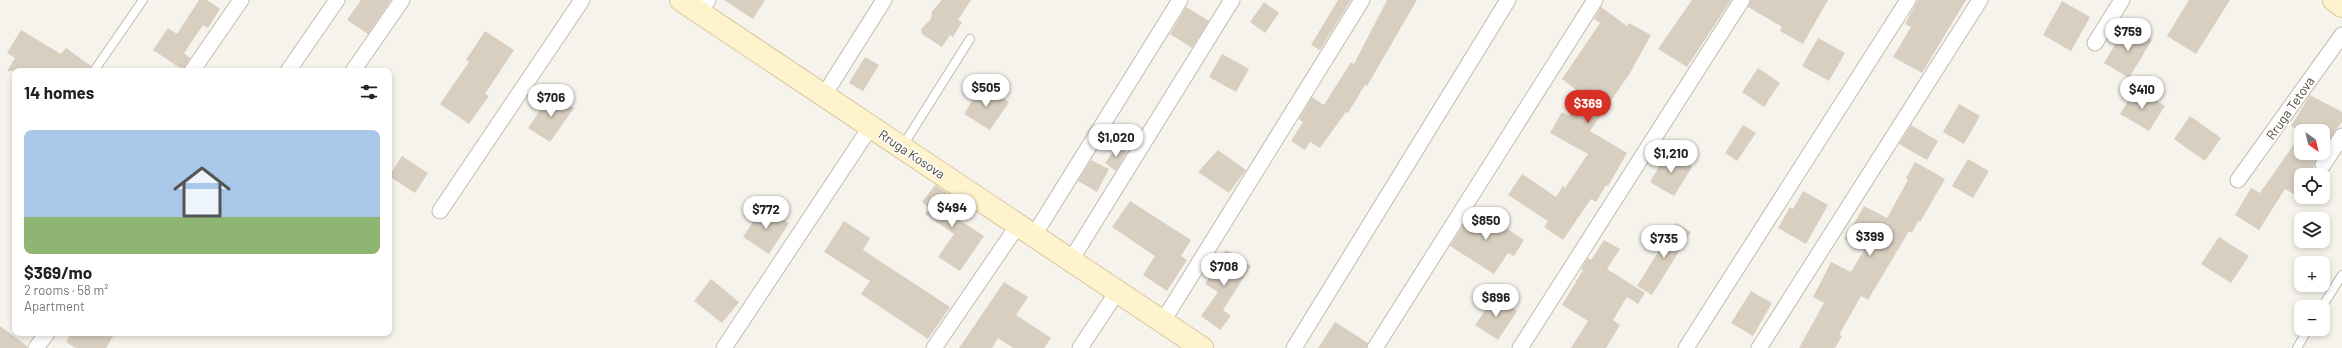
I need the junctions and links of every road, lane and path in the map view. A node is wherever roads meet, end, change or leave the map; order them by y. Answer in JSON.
{"nodes":[{"id":1,"x":143,"y":0,"type":"edge"},
{"id":2,"x":241,"y":0,"type":"edge"},
{"id":3,"x":337,"y":0,"type":"edge"},
{"id":4,"x":402,"y":0,"type":"edge"},
{"id":5,"x":582,"y":0,"type":"edge"},
{"id":6,"x":682,"y":0,"type":"edge"},
{"id":7,"x":884,"y":0,"type":"edge"},
{"id":8,"x":1180,"y":0,"type":"edge"},
{"id":9,"x":1232,"y":0,"type":"edge"},
{"id":10,"x":1362,"y":0,"type":"edge"},
{"id":11,"x":1508,"y":0,"type":"edge"},
{"id":12,"x":1595,"y":0,"type":"edge"},
{"id":13,"x":1742,"y":0,"type":"edge"},
{"id":14,"x":1908,"y":0,"type":"edge"},
{"id":15,"x":1980,"y":0,"type":"edge"},
{"id":16,"x":2122,"y":0,"type":"edge"},
{"id":17,"x":2334,"y":0,"type":"edge"},
{"id":18,"x":704,"y":6,"type":"edge"},
{"id":19,"x":2342,"y":6,"type":"edge"},
{"id":20,"x":2342,"y":35,"type":"edge"},
{"id":21,"x":970,"y":39,"type":"dead end"},
{"id":22,"x":2095,"y":43,"type":"dead end"},
{"id":23,"x":96,"y":68,"type":"edge"},
{"id":24,"x":194,"y":68,"type":"edge"},
{"id":25,"x":290,"y":68,"type":"edge"},
{"id":26,"x":356,"y":68,"type":"edge"},
{"id":27,"x":824,"y":96,"type":"junction"},
{"id":28,"x":870,"y":126,"type":"junction"},
{"id":29,"x":2342,"y":136,"type":"edge"},
{"id":30,"x":902,"y":147,"type":"junction"},
{"id":31,"x":2323,"y":165,"type":"dead end"},
{"id":32,"x":2238,"y":180,"type":"dead end"},
{"id":33,"x":440,"y":211,"type":"dead end"},
{"id":34,"x":1026,"y":230,"type":"junction"},
{"id":35,"x":1071,"y":260,"type":"junction"},
{"id":36,"x":2342,"y":274,"type":"edge"},
{"id":37,"x":1117,"y":292,"type":"junction"},
{"id":38,"x":2326,"y":300,"type":"edge"},
{"id":39,"x":1162,"y":321,"type":"junction"},
{"id":40,"x":44,"y":336,"type":"edge"},
{"id":41,"x":2304,"y":336,"type":"edge"},
{"id":42,"x":36,"y":348,"type":"edge"},
{"id":43,"x":724,"y":348,"type":"edge"},
{"id":44,"x":934,"y":348,"type":"edge"},
{"id":45,"x":1080,"y":348,"type":"edge"},
{"id":46,"x":1202,"y":348,"type":"edge"},
{"id":47,"x":1294,"y":348,"type":"edge"},
{"id":48,"x":1375,"y":348,"type":"edge"},
{"id":49,"x":1520,"y":348,"type":"edge"},
{"id":50,"x":1686,"y":348,"type":"edge"},
{"id":51,"x":1759,"y":348,"type":"edge"},
{"id":52,"x":2297,"y":348,"type":"edge"}],
"edges":[{"from":1,"to":23,"type":"lane"},
{"from":2,"to":24,"type":"street"},
{"from":3,"to":25,"type":"street"},
{"from":4,"to":26,"type":"street"},
{"from":5,"to":33,"type":"street"},
{"from":6,"to":18,"type":"street","name":"Rruga Kosova"},
{"from":7,"to":27,"type":"street"},
{"from":8,"to":34,"type":"street"},
{"from":9,"to":35,"type":"street"},
{"from":10,"to":39,"type":"street"},
{"from":11,"to":47,"type":"street"},
{"from":12,"to":48,"type":"street"},
{"from":13,"to":49,"type":"street"},
{"from":14,"to":50,"type":"street"},
{"from":15,"to":51,"type":"street"},
{"from":16,"to":22,"type":"street"},
{"from":17,"to":19,"type":"street"},
{"from":18,"to":27,"type":"street","name":"Rruga Kosova"},
{"from":20,"to":32,"type":"street","name":"Rruga Tetova"},
{"from":21,"to":30,"type":"lane"},
{"from":27,"to":28,"type":"street","name":"Rruga Kosova"},
{"from":28,"to":30,"type":"street","name":"Rruga Kosova"},
{"from":28,"to":43,"type":"street"},
{"from":29,"to":31,"type":"street"},
{"from":30,"to":34,"type":"street","name":"Rruga Kosova"},
{"from":34,"to":35,"type":"street","name":"Rruga Kosova"},
{"from":34,"to":44,"type":"street"},
{"from":35,"to":37,"type":"street","name":"Rruga Kosova"},
{"from":36,"to":38,"type":"lane"},
{"from":37,"to":39,"type":"street","name":"Rruga Kosova"},
{"from":37,"to":45,"type":"street"},
{"from":39,"to":46,"type":"street","name":"Rruga Kosova"},
{"from":40,"to":42,"type":"street"},
{"from":41,"to":52,"type":"lane"}]}
